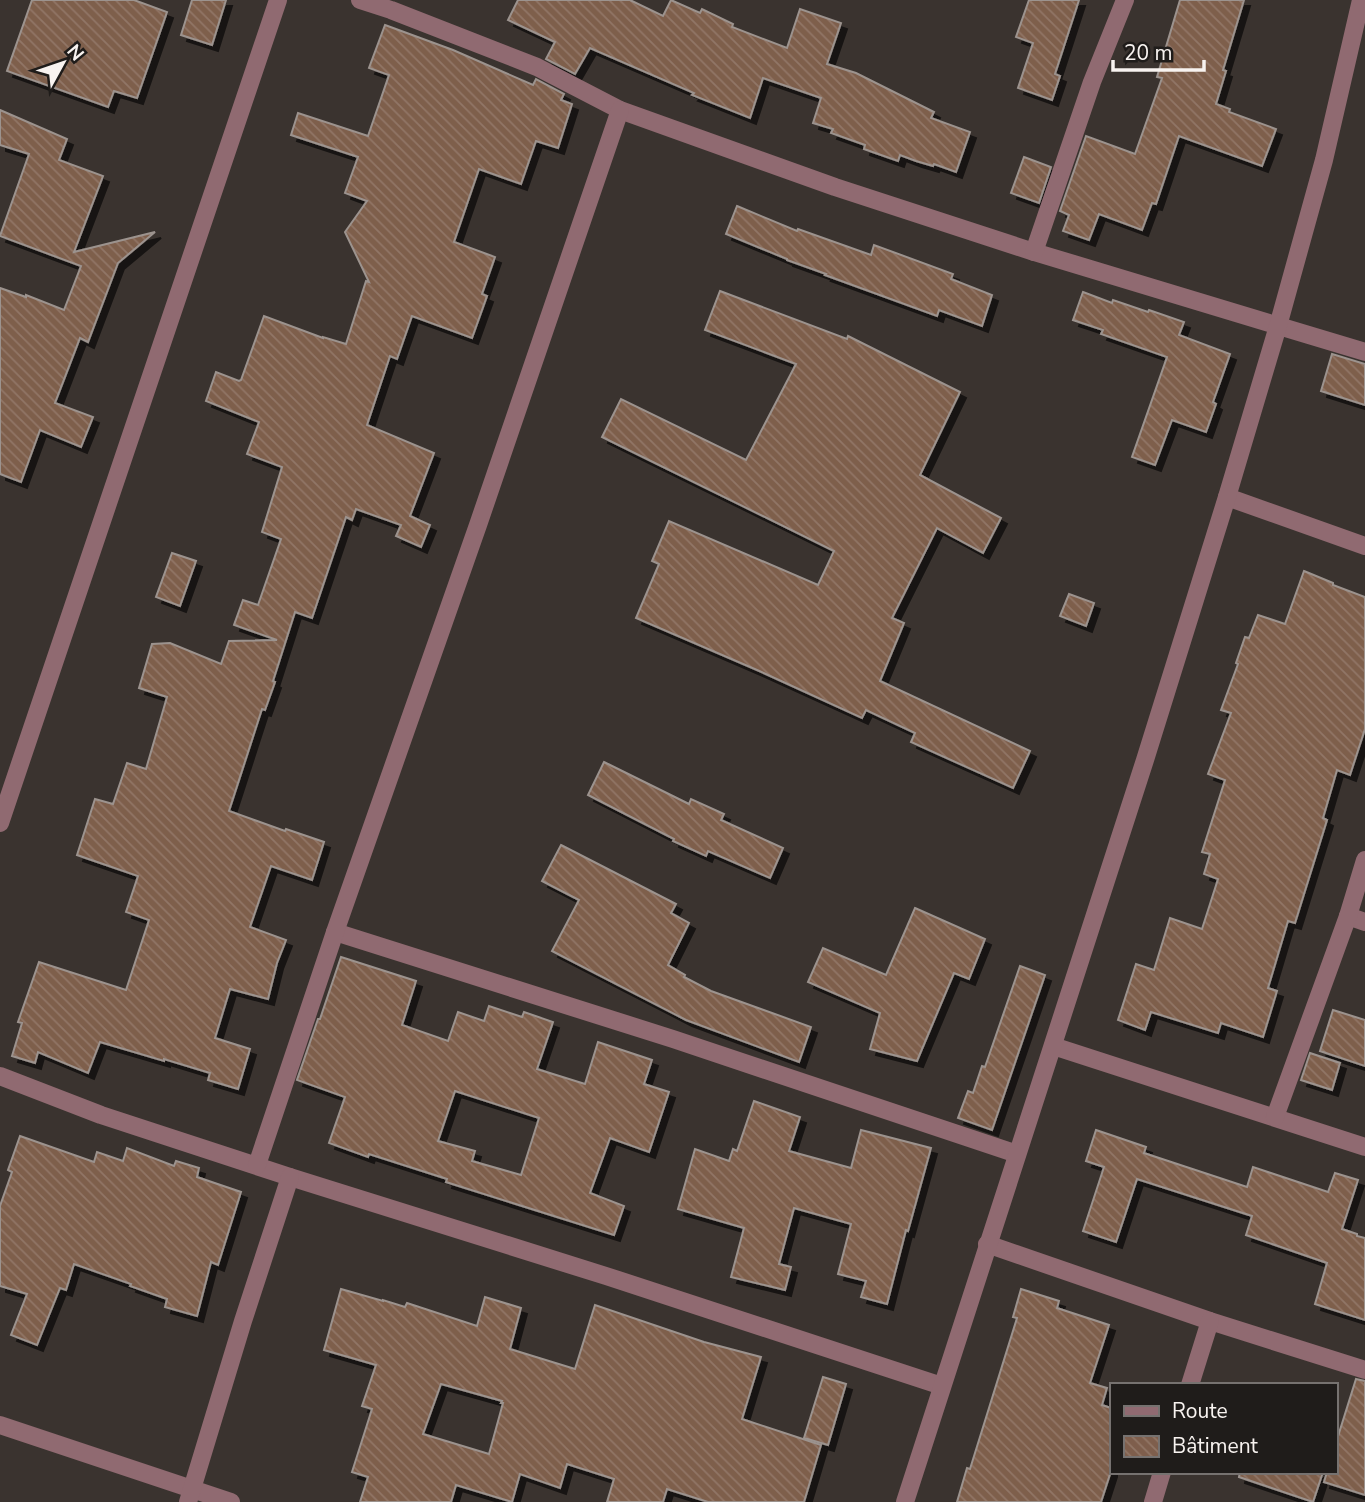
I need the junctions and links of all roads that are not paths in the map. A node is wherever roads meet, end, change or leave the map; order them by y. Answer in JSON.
{"nodes":[{"id":1,"x":278,"y":0,"type":"edge"},
{"id":2,"x":360,"y":0,"type":"edge"},
{"id":3,"x":1125,"y":0,"type":"edge"},
{"id":4,"x":1361,"y":0,"type":"edge"},
{"id":5,"x":620,"y":110,"type":"junction"},
{"id":6,"x":1034,"y":252,"type":"junction"},
{"id":7,"x":1278,"y":326,"type":"junction"},
{"id":8,"x":1365,"y":352,"type":"edge"},
{"id":9,"x":1227,"y":497,"type":"junction"},
{"id":10,"x":1365,"y":545,"type":"edge"},
{"id":11,"x":0,"y":824,"type":"edge"},
{"id":12,"x":1365,"y":860,"type":"edge"},
{"id":13,"x":1356,"y":919,"type":"edge"},
{"id":14,"x":335,"y":932,"type":"junction"},
{"id":15,"x":1054,"y":1046,"type":"junction"},
{"id":16,"x":0,"y":1076,"type":"edge"},
{"id":17,"x":1275,"y":1117,"type":"junction"},
{"id":18,"x":1365,"y":1147,"type":"edge"},
{"id":19,"x":1017,"y":1154,"type":"junction"},
{"id":20,"x":257,"y":1165,"type":"junction"},
{"id":21,"x":290,"y":1177,"type":"junction"},
{"id":22,"x":988,"y":1244,"type":"junction"},
{"id":23,"x":1210,"y":1321,"type":"junction"},
{"id":24,"x":1365,"y":1370,"type":"edge"},
{"id":25,"x":1191,"y":1383,"type":"edge"},
{"id":26,"x":942,"y":1386,"type":"junction"},
{"id":27,"x":0,"y":1425,"type":"edge"},
{"id":28,"x":1162,"y":1474,"type":"edge"},
{"id":29,"x":190,"y":1496,"type":"edge"},
{"id":30,"x":231,"y":1502,"type":"edge"},
{"id":31,"x":905,"y":1502,"type":"edge"},
{"id":32,"x":1153,"y":1502,"type":"edge"}],
"edges":[{"from":1,"to":11,"type":"street"},
{"from":2,"to":5,"type":"street"},
{"from":3,"to":6,"type":"street"},
{"from":4,"to":7,"type":"street"},
{"from":5,"to":6,"type":"street"},
{"from":5,"to":14,"type":"street"},
{"from":6,"to":7,"type":"street"},
{"from":7,"to":8,"type":"street"},
{"from":7,"to":9,"type":"street"},
{"from":9,"to":10,"type":"street"},
{"from":9,"to":15,"type":"street"},
{"from":12,"to":13,"type":"street"},
{"from":13,"to":17,"type":"street"},
{"from":14,"to":19,"type":"street"},
{"from":14,"to":20,"type":"street"},
{"from":15,"to":17,"type":"street"},
{"from":15,"to":19,"type":"street"},
{"from":16,"to":20,"type":"street"},
{"from":17,"to":18,"type":"street"},
{"from":19,"to":22,"type":"street"},
{"from":20,"to":21,"type":"street"},
{"from":21,"to":26,"type":"street"},
{"from":21,"to":29,"type":"street"},
{"from":22,"to":23,"type":"street"},
{"from":22,"to":26,"type":"street"},
{"from":23,"to":24,"type":"street"},
{"from":23,"to":25,"type":"street"},
{"from":26,"to":31,"type":"street"},
{"from":27,"to":29,"type":"street"},
{"from":28,"to":32,"type":"street"},
{"from":29,"to":30,"type":"street"}]}
